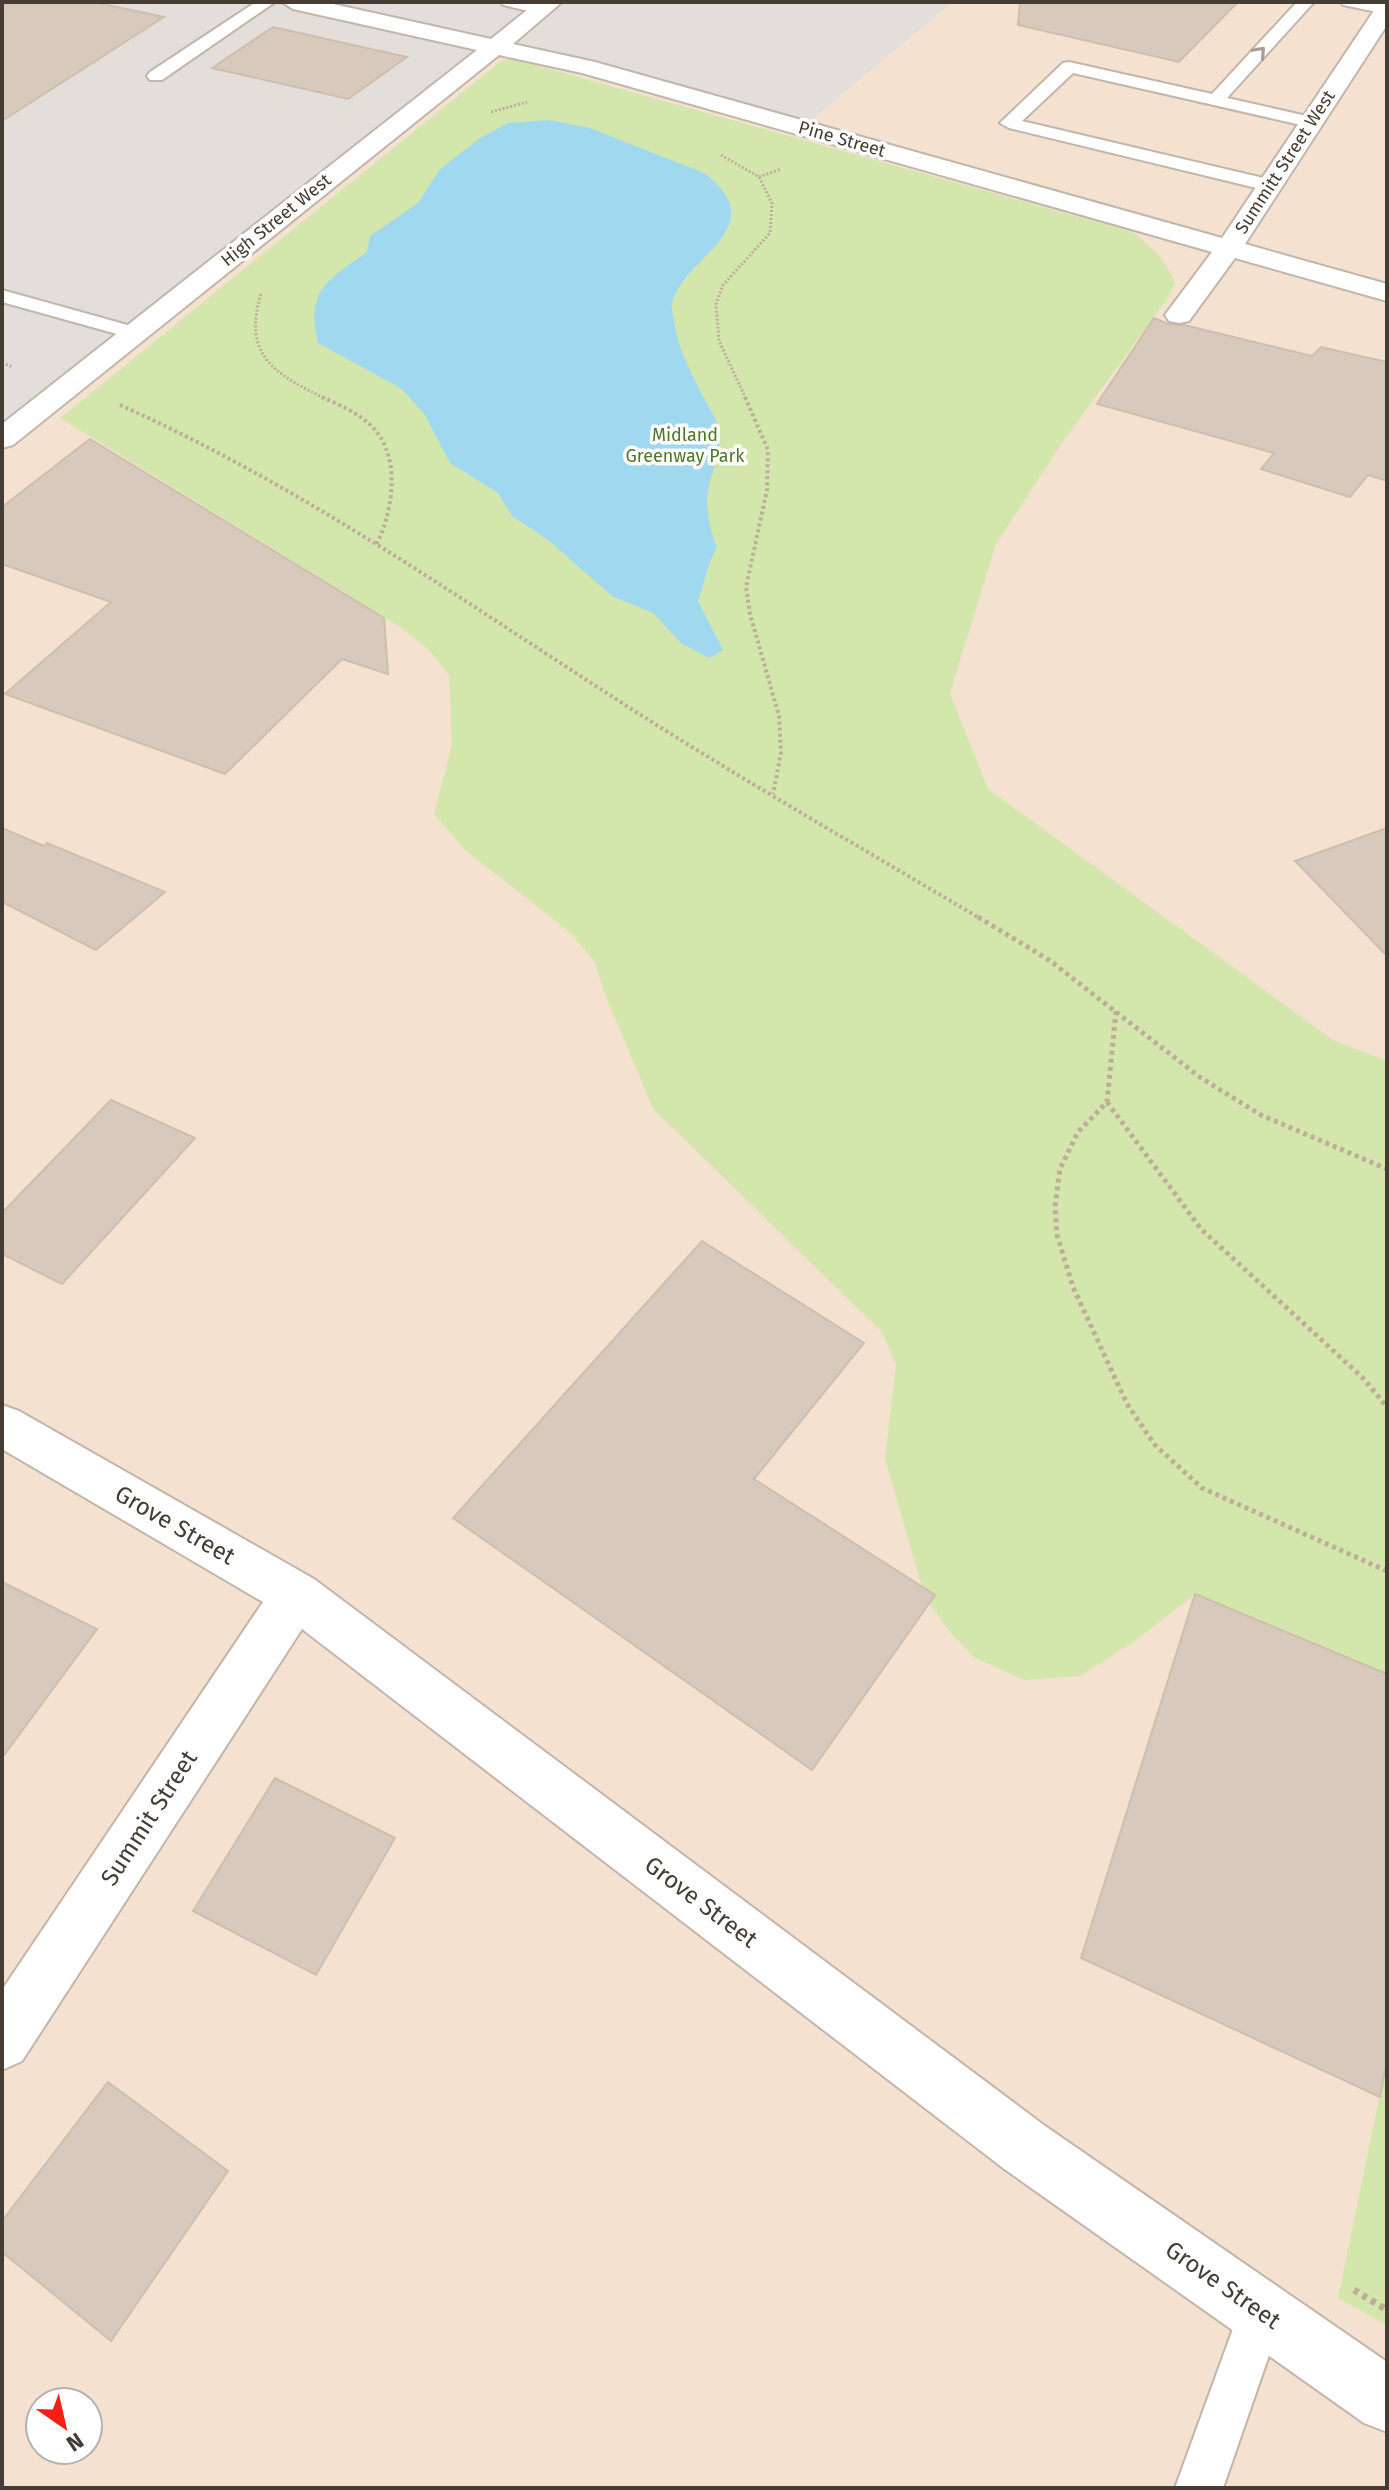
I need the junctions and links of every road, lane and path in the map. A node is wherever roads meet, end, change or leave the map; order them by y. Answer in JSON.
{"nodes":[{"id":1,"x":267,"y":2,"type":"edge"},
{"id":2,"x":293,"y":2,"type":"edge"},
{"id":3,"x":509,"y":2,"type":"edge"},
{"id":4,"x":1306,"y":2,"type":"edge"},
{"id":5,"x":1349,"y":2,"type":"edge"},
{"id":6,"x":547,"y":6,"type":"edge"},
{"id":7,"x":1387,"y":8,"type":"edge"},
{"id":8,"x":495,"y":45,"type":"junction"},
{"id":9,"x":156,"y":76,"type":"dead end"},
{"id":10,"x":538,"y":101,"type":"dead end"},
{"id":11,"x":1215,"y":101,"type":"junction"},
{"id":12,"x":514,"y":104,"type":"dead end"},
{"id":13,"x":1310,"y":122,"type":"junction"},
{"id":14,"x":719,"y":154,"type":"dead end"},
{"id":15,"x":1269,"y":185,"type":"junction"},
{"id":16,"x":1229,"y":248,"type":"junction"},
{"id":17,"x":1387,"y":293,"type":"edge"},
{"id":18,"x":254,"y":294,"type":"dead end"},
{"id":19,"x":2,"y":296,"type":"edge"},
{"id":20,"x":1179,"y":315,"type":"dead end"},
{"id":21,"x":135,"y":333,"type":"junction"},
{"id":22,"x":125,"y":393,"type":"dead end"},
{"id":23,"x":2,"y":439,"type":"edge"},
{"id":24,"x":376,"y":545,"type":"junction"},
{"id":25,"x":773,"y":794,"type":"junction"},
{"id":26,"x":1116,"y":1010,"type":"junction"},
{"id":27,"x":1107,"y":1102,"type":"junction"},
{"id":28,"x":1387,"y":1169,"type":"edge"},
{"id":29,"x":1387,"y":1407,"type":"edge"},
{"id":30,"x":2,"y":1425,"type":"edge"},
{"id":31,"x":1387,"y":1571,"type":"edge"},
{"id":32,"x":296,"y":1595,"type":"junction"},
{"id":33,"x":2,"y":2041,"type":"edge"},
{"id":34,"x":1340,"y":2281,"type":"dead end"},
{"id":35,"x":1387,"y":2310,"type":"edge"},
{"id":36,"x":1261,"y":2312,"type":"junction"},
{"id":37,"x":1387,"y":2400,"type":"edge"},
{"id":38,"x":1199,"y":2488,"type":"edge"}],
"edges":[{"from":1,"to":9,"type":"lane"},
{"from":2,"to":8,"type":"street","name":"Pine Street"},
{"from":3,"to":6,"type":"lane"},
{"from":11,"to":4,"type":"lane","one_way":true},
{"from":5,"to":7,"type":"lane"},
{"from":6,"to":8,"type":"street","name":"High Street West"},
{"from":7,"to":13,"type":"street","name":"Summitt Street West"},
{"from":8,"to":16,"type":"street","name":"Pine Street"},
{"from":8,"to":21,"type":"street","name":"High Street West"},
{"from":10,"to":12,"type":"path"},
{"from":11,"to":13,"type":"lane"},
{"from":11,"to":15,"type":"lane"},
{"from":13,"to":15,"type":"street","name":"Summitt Street West"},
{"from":14,"to":25,"type":"path"},
{"from":15,"to":16,"type":"street","name":"Summitt Street West"},
{"from":16,"to":17,"type":"street","name":"Pine Street"},
{"from":16,"to":20,"type":"street","name":"Summitt Street West"},
{"from":18,"to":24,"type":"path"},
{"from":19,"to":21,"type":"lane"},
{"from":21,"to":23,"type":"street","name":"High Street West"},
{"from":22,"to":24,"type":"path"},
{"from":24,"to":25,"type":"path"},
{"from":25,"to":26,"type":"path"},
{"from":26,"to":27,"type":"path"},
{"from":26,"to":28,"type":"path"},
{"from":27,"to":29,"type":"path"},
{"from":27,"to":31,"type":"path"},
{"from":30,"to":32,"type":"street","name":"Grove Street"},
{"from":32,"to":33,"type":"street","name":"Summit Street"},
{"from":32,"to":36,"type":"street","name":"Grove Street"},
{"from":34,"to":35,"type":"path"},
{"from":36,"to":37,"type":"street","name":"Grove Street"},
{"from":36,"to":38,"type":"lane"}]}
